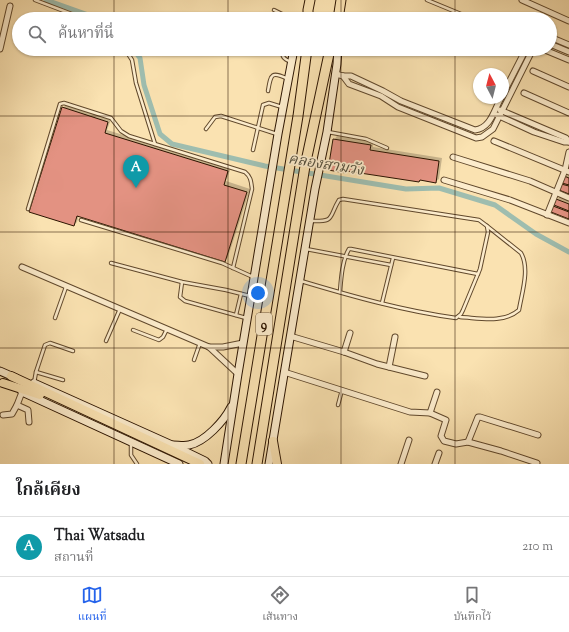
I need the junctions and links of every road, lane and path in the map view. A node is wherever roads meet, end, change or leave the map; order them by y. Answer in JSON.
{"nodes":[{"id":1,"x":35,"y":0,"type":"edge"},
{"id":2,"x":310,"y":0,"type":"edge"},
{"id":3,"x":341,"y":0,"type":"edge"},
{"id":4,"x":427,"y":0,"type":"edge"},
{"id":5,"x":522,"y":0,"type":"edge"},
{"id":6,"x":10,"y":6,"type":"dead end"},
{"id":7,"x":274,"y":10,"type":"dead end"},
{"id":8,"x":67,"y":12,"type":"edge"},
{"id":9,"x":278,"y":12,"type":"edge"},
{"id":10,"x":308,"y":12,"type":"edge"},
{"id":11,"x":339,"y":12,"type":"edge"},
{"id":12,"x":456,"y":12,"type":"edge"},
{"id":13,"x":549,"y":12,"type":"edge"},
{"id":14,"x":557,"y":16,"type":"edge"},
{"id":15,"x":569,"y":21,"type":"edge"},
{"id":16,"x":557,"y":40,"type":"edge"},
{"id":17,"x":569,"y":45,"type":"edge"},
{"id":18,"x":557,"y":47,"type":"edge"},
{"id":19,"x":0,"y":49,"type":"edge"},
{"id":20,"x":569,"y":52,"type":"edge"},
{"id":21,"x":557,"y":55,"type":"edge"},
{"id":22,"x":129,"y":56,"type":"edge"},
{"id":23,"x":282,"y":56,"type":"edge"},
{"id":24,"x":292,"y":56,"type":"edge"},
{"id":25,"x":307,"y":56,"type":"edge"},
{"id":26,"x":329,"y":56,"type":"edge"},
{"id":27,"x":337,"y":56,"type":"edge"},
{"id":28,"x":522,"y":56,"type":"edge"},
{"id":29,"x":529,"y":56,"type":"edge"},
{"id":30,"x":569,"y":60,"type":"edge"},
{"id":31,"x":291,"y":63,"type":"junction"},
{"id":32,"x":534,"y":71,"type":"dead end"},
{"id":33,"x":336,"y":74,"type":"junction"},
{"id":34,"x":343,"y":76,"type":"junction"},
{"id":35,"x":288,"y":79,"type":"junction"},
{"id":36,"x":509,"y":82,"type":"edge"},
{"id":37,"x":366,"y":83,"type":"junction"},
{"id":38,"x":569,"y":87,"type":"edge"},
{"id":39,"x":364,"y":89,"type":"junction"},
{"id":40,"x":268,"y":91,"type":"dead end"},
{"id":41,"x":524,"y":93,"type":"dead end"},
{"id":42,"x":409,"y":104,"type":"junction"},
{"id":43,"x":498,"y":104,"type":"edge"},
{"id":44,"x":283,"y":107,"type":"junction"},
{"id":45,"x":496,"y":108,"type":"junction"},
{"id":46,"x":502,"y":110,"type":"junction"},
{"id":47,"x":406,"y":111,"type":"junction"},
{"id":48,"x":569,"y":113,"type":"edge"},
{"id":49,"x":494,"y":114,"type":"junction"},
{"id":50,"x":500,"y":117,"type":"junction"},
{"id":51,"x":258,"y":128,"type":"junction"},
{"id":52,"x":206,"y":129,"type":"dead end"},
{"id":53,"x":327,"y":132,"type":"junction"},
{"id":54,"x":278,"y":134,"type":"junction"},
{"id":55,"x":494,"y":141,"type":"dead end"},
{"id":56,"x":569,"y":142,"type":"edge"},
{"id":57,"x":155,"y":144,"type":"junction"},
{"id":58,"x":387,"y":148,"type":"dead end"},
{"id":59,"x":253,"y":150,"type":"dead end"},
{"id":60,"x":569,"y":152,"type":"edge"},
{"id":61,"x":453,"y":157,"type":"dead end"},
{"id":62,"x":567,"y":171,"type":"edge"},
{"id":63,"x":444,"y":180,"type":"dead end"},
{"id":64,"x":556,"y":193,"type":"junction"},
{"id":65,"x":569,"y":198,"type":"edge"},
{"id":66,"x":28,"y":209,"type":"dead end"},
{"id":67,"x":547,"y":214,"type":"junction"},
{"id":68,"x":81,"y":220,"type":"dead end"},
{"id":69,"x":310,"y":221,"type":"junction"},
{"id":70,"x":569,"y":224,"type":"edge"},
{"id":71,"x":487,"y":226,"type":"junction"},
{"id":72,"x":305,"y":249,"type":"junction"},
{"id":73,"x":346,"y":257,"type":"junction"},
{"id":74,"x":392,"y":258,"type":"junction"},
{"id":75,"x":111,"y":263,"type":"dead end"},
{"id":76,"x":391,"y":265,"type":"junction"},
{"id":77,"x":22,"y":267,"type":"dead end"},
{"id":78,"x":233,"y":268,"type":"junction"},
{"id":79,"x":478,"y":274,"type":"junction"},
{"id":80,"x":255,"y":278,"type":"junction"},
{"id":81,"x":300,"y":280,"type":"junction"},
{"id":82,"x":182,"y":282,"type":"junction"},
{"id":83,"x":66,"y":286,"type":"junction"},
{"id":84,"x":340,"y":292,"type":"junction"},
{"id":85,"x":241,"y":294,"type":"junction"},
{"id":86,"x":251,"y":297,"type":"junction"},
{"id":87,"x":382,"y":303,"type":"junction"},
{"id":88,"x":120,"y":309,"type":"junction"},
{"id":89,"x":236,"y":315,"type":"junction"},
{"id":90,"x":459,"y":317,"type":"junction"},
{"id":91,"x":55,"y":318,"type":"dead end"},
{"id":92,"x":248,"y":319,"type":"junction"},
{"id":93,"x":168,"y":329,"type":"junction"},
{"id":94,"x":133,"y":330,"type":"dead end"},
{"id":95,"x":350,"y":332,"type":"dead end"},
{"id":96,"x":290,"y":336,"type":"junction"},
{"id":97,"x":395,"y":337,"type":"dead end"},
{"id":98,"x":106,"y":341,"type":"dead end"},
{"id":99,"x":200,"y":342,"type":"junction"},
{"id":100,"x":243,"y":343,"type":"junction"},
{"id":101,"x":209,"y":347,"type":"junction"},
{"id":102,"x":73,"y":351,"type":"dead end"},
{"id":103,"x":344,"y":352,"type":"junction"},
{"id":104,"x":194,"y":360,"type":"dead end"},
{"id":105,"x":389,"y":367,"type":"junction"},
{"id":106,"x":0,"y":371,"type":"edge"},
{"id":107,"x":36,"y":372,"type":"junction"},
{"id":108,"x":284,"y":372,"type":"junction"},
{"id":109,"x":238,"y":374,"type":"junction"},
{"id":110,"x":11,"y":376,"type":"junction"},
{"id":111,"x":425,"y":376,"type":"dead end"},
{"id":112,"x":63,"y":380,"type":"dead end"},
{"id":113,"x":2,"y":382,"type":"edge"},
{"id":114,"x":34,"y":383,"type":"junction"},
{"id":115,"x":342,"y":390,"type":"junction"},
{"id":116,"x":22,"y":392,"type":"junction"},
{"id":117,"x":437,"y":392,"type":"dead end"},
{"id":118,"x":234,"y":402,"type":"junction"},
{"id":119,"x":17,"y":405,"type":"junction"},
{"id":120,"x":338,"y":405,"type":"dead end"},
{"id":121,"x":430,"y":413,"type":"junction"},
{"id":122,"x":3,"y":415,"type":"dead end"},
{"id":123,"x":28,"y":422,"type":"dead end"},
{"id":124,"x":119,"y":428,"type":"junction"},
{"id":125,"x":538,"y":435,"type":"dead end"},
{"id":126,"x":409,"y":440,"type":"dead end"},
{"id":127,"x":131,"y":441,"type":"junction"},
{"id":128,"x":273,"y":441,"type":"junction"},
{"id":129,"x":468,"y":442,"type":"junction"},
{"id":130,"x":172,"y":444,"type":"junction"},
{"id":131,"x":439,"y":453,"type":"dead end"},
{"id":132,"x":537,"y":463,"type":"edge"},
{"id":133,"x":137,"y":464,"type":"edge"},
{"id":134,"x":179,"y":464,"type":"edge"},
{"id":135,"x":192,"y":464,"type":"edge"},
{"id":136,"x":200,"y":464,"type":"edge"},
{"id":137,"x":208,"y":464,"type":"edge"},
{"id":138,"x":224,"y":464,"type":"edge"},
{"id":139,"x":241,"y":464,"type":"edge"},
{"id":140,"x":257,"y":464,"type":"edge"},
{"id":141,"x":269,"y":464,"type":"edge"},
{"id":142,"x":277,"y":464,"type":"edge"},
{"id":143,"x":401,"y":464,"type":"edge"},
{"id":144,"x":435,"y":464,"type":"edge"}],
"edges":[{"from":1,"to":8,"type":"lane"},
{"from":2,"to":10,"type":"highway"},
{"from":3,"to":11,"type":"highway"},
{"from":4,"to":12,"type":"lane"},
{"from":5,"to":13,"type":"street"},
{"from":6,"to":19,"type":"street"},
{"from":7,"to":9,"type":"lane"},
{"from":14,"to":15,"type":"street"},
{"from":16,"to":17,"type":"street"},
{"from":18,"to":20,"type":"street"},
{"from":21,"to":30,"type":"street"},
{"from":22,"to":57,"type":"lane"},
{"from":23,"to":31,"type":"lane"},
{"from":24,"to":31,"type":"main road"},
{"from":25,"to":139,"type":"highway","number":"9"},
{"from":26,"to":140,"type":"highway","number":"9"},
{"from":27,"to":33,"type":"main road"},
{"from":28,"to":36,"type":"street"},
{"from":29,"to":46,"type":"street"},
{"from":31,"to":35,"type":"main road"},
{"from":32,"to":38,"type":"street"},
{"from":33,"to":34,"type":"street"},
{"from":33,"to":53,"type":"main road"},
{"from":34,"to":37,"type":"street"},
{"from":34,"to":39,"type":"street"},
{"from":35,"to":40,"type":"lane"},
{"from":35,"to":44,"type":"main road"},
{"from":37,"to":39,"type":"street"},
{"from":37,"to":42,"type":"street"},
{"from":39,"to":47,"type":"street"},
{"from":41,"to":48,"type":"street"},
{"from":42,"to":47,"type":"street"},
{"from":42,"to":49,"type":"street"},
{"from":43,"to":45,"type":"street"},
{"from":44,"to":51,"type":"lane"},
{"from":44,"to":54,"type":"main road"},
{"from":45,"to":46,"type":"street"},
{"from":45,"to":49,"type":"street"},
{"from":46,"to":50,"type":"street"},
{"from":46,"to":56,"type":"street"},
{"from":47,"to":50,"type":"street"},
{"from":49,"to":50,"type":"street"},
{"from":50,"to":56,"type":"street"},
{"from":51,"to":52,"type":"lane"},
{"from":51,"to":54,"type":"lane"},
{"from":51,"to":59,"type":"lane"},
{"from":53,"to":58,"type":"lane"},
{"from":53,"to":69,"type":"main road"},
{"from":54,"to":80,"type":"main road"},
{"from":55,"to":62,"type":"street"},
{"from":57,"to":66,"type":"lane"},
{"from":57,"to":78,"type":"lane"},
{"from":60,"to":62,"type":"street"},
{"from":61,"to":64,"type":"street"},
{"from":62,"to":64,"type":"street"},
{"from":63,"to":67,"type":"street"},
{"from":64,"to":65,"type":"street"},
{"from":64,"to":67,"type":"street"},
{"from":67,"to":70,"type":"street"},
{"from":68,"to":78,"type":"lane"},
{"from":69,"to":71,"type":"lane"},
{"from":69,"to":72,"type":"main road"},
{"from":71,"to":79,"type":"lane"},
{"from":71,"to":90,"type":"lane"},
{"from":72,"to":73,"type":"lane"},
{"from":72,"to":81,"type":"main road"},
{"from":73,"to":74,"type":"lane"},
{"from":73,"to":76,"type":"lane"},
{"from":73,"to":84,"type":"lane"},
{"from":74,"to":76,"type":"lane"},
{"from":74,"to":79,"type":"lane"},
{"from":75,"to":82,"type":"lane"},
{"from":76,"to":87,"type":"lane"},
{"from":77,"to":83,"type":"street"},
{"from":78,"to":80,"type":"lane"},
{"from":79,"to":90,"type":"lane"},
{"from":80,"to":86,"type":"main road"},
{"from":81,"to":84,"type":"lane"},
{"from":81,"to":96,"type":"main road"},
{"from":82,"to":85,"type":"lane"},
{"from":82,"to":89,"type":"lane"},
{"from":83,"to":88,"type":"street"},
{"from":83,"to":91,"type":"lane"},
{"from":84,"to":87,"type":"lane"},
{"from":85,"to":86,"type":"lane"},
{"from":85,"to":89,"type":"lane"},
{"from":86,"to":92,"type":"main road"},
{"from":87,"to":90,"type":"lane"},
{"from":88,"to":93,"type":"street"},
{"from":88,"to":98,"type":"lane"},
{"from":89,"to":92,"type":"lane"},
{"from":92,"to":100,"type":"main road"},
{"from":93,"to":94,"type":"lane"},
{"from":93,"to":99,"type":"street"},
{"from":95,"to":103,"type":"street"},
{"from":96,"to":103,"type":"street"},
{"from":96,"to":108,"type":"main road"},
{"from":97,"to":105,"type":"street"},
{"from":99,"to":101,"type":"street"},
{"from":99,"to":104,"type":"lane"},
{"from":100,"to":101,"type":"street"},
{"from":100,"to":109,"type":"main road"},
{"from":101,"to":109,"type":"street"},
{"from":102,"to":107,"type":"lane"},
{"from":103,"to":105,"type":"street"},
{"from":105,"to":111,"type":"street"},
{"from":106,"to":110,"type":"main road"},
{"from":107,"to":112,"type":"lane"},
{"from":107,"to":114,"type":"lane"},
{"from":108,"to":115,"type":"street"},
{"from":108,"to":128,"type":"main road"},
{"from":109,"to":118,"type":"main road"},
{"from":110,"to":114,"type":"main road"},
{"from":110,"to":124,"type":"main road"},
{"from":113,"to":116,"type":"main road"},
{"from":113,"to":124,"type":"main road"},
{"from":114,"to":130,"type":"main road"},
{"from":115,"to":120,"type":"lane"},
{"from":115,"to":121,"type":"street"},
{"from":116,"to":119,"type":"street"},
{"from":116,"to":127,"type":"main road"},
{"from":117,"to":121,"type":"street"},
{"from":118,"to":130,"type":"main road"},
{"from":118,"to":138,"type":"main road"},
{"from":119,"to":122,"type":"street"},
{"from":119,"to":123,"type":"street"},
{"from":121,"to":129,"type":"street"},
{"from":124,"to":135,"type":"main road"},
{"from":124,"to":136,"type":"main road"},
{"from":125,"to":129,"type":"street"},
{"from":126,"to":143,"type":"street"},
{"from":127,"to":133,"type":"lane"},
{"from":127,"to":134,"type":"main road"},
{"from":128,"to":141,"type":"main road"},
{"from":128,"to":142,"type":"main road"},
{"from":129,"to":132,"type":"street"},
{"from":130,"to":137,"type":"main road"},
{"from":131,"to":144,"type":"street"}]}
